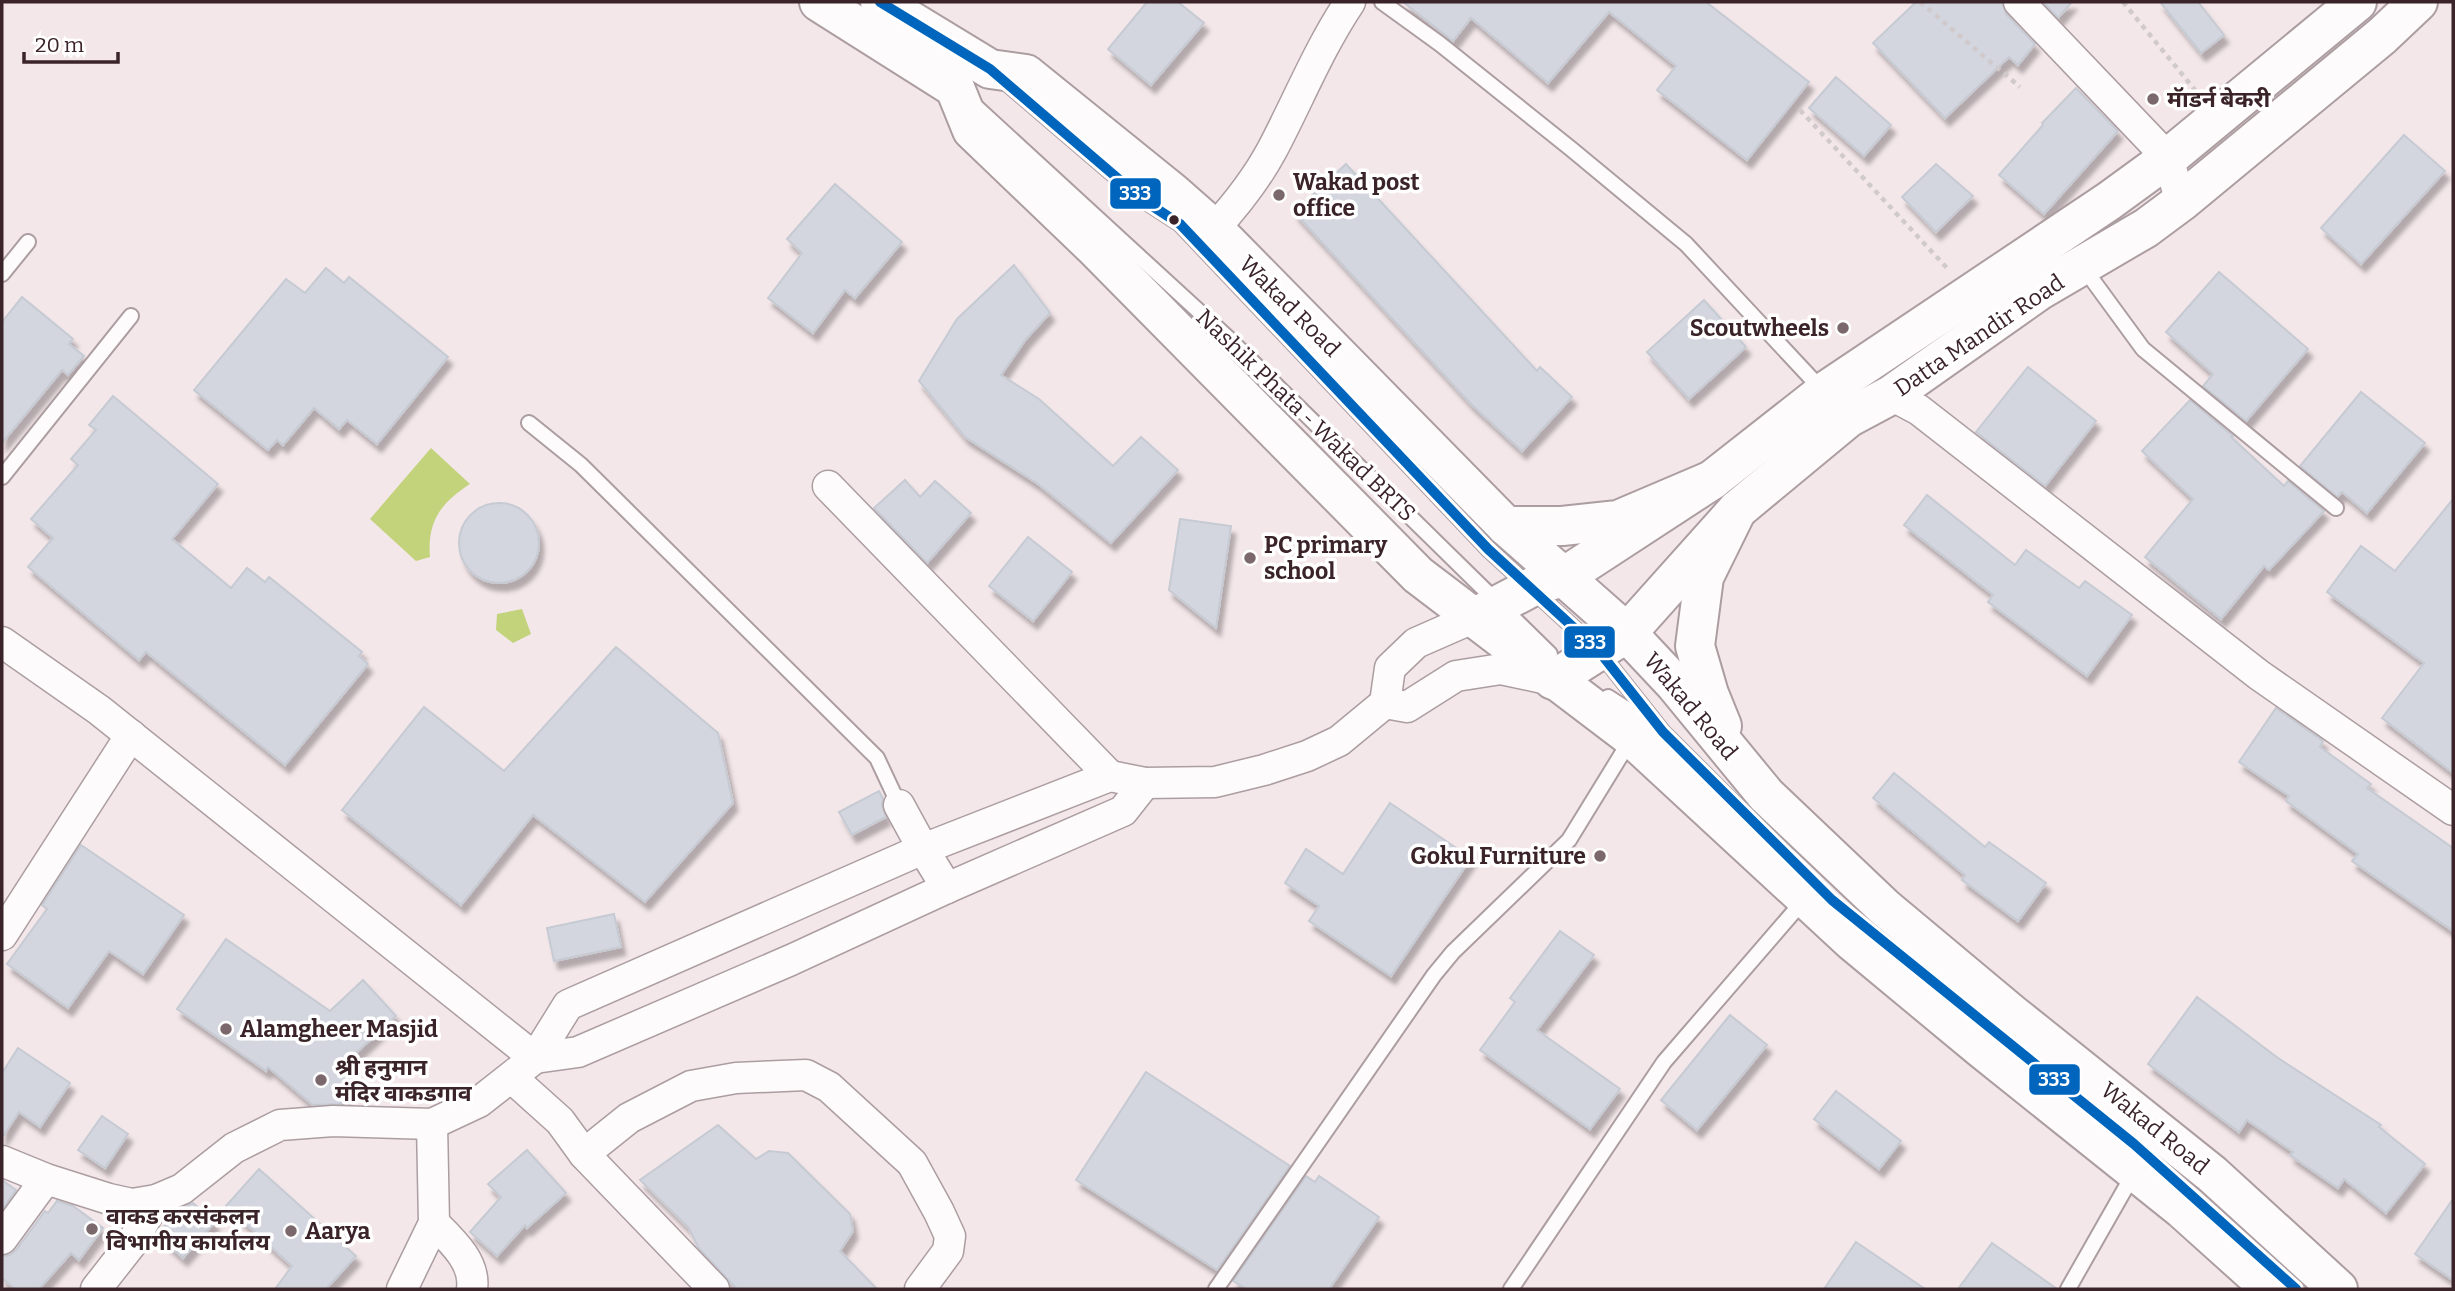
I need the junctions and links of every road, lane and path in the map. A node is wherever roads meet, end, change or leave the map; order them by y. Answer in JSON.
{"nodes":[{"id":1,"x":819,"y":2,"type":"edge"},
{"id":2,"x":880,"y":2,"type":"edge"},
{"id":3,"x":1350,"y":2,"type":"edge"},
{"id":4,"x":1382,"y":2,"type":"edge"},
{"id":5,"x":1920,"y":2,"type":"edge"},
{"id":6,"x":2020,"y":2,"type":"edge"},
{"id":7,"x":2123,"y":2,"type":"edge"},
{"id":8,"x":2418,"y":2,"type":"edge"},
{"id":9,"x":2353,"y":5,"type":"edge"},
{"id":10,"x":2382,"y":36,"type":"junction"},
{"id":11,"x":990,"y":69,"type":"junction"},
{"id":12,"x":2020,"y":87,"type":"dead end"},
{"id":13,"x":1800,"y":110,"type":"dead end"},
{"id":14,"x":2217,"y":118,"type":"junction"},
{"id":15,"x":2168,"y":158,"type":"junction"},
{"id":16,"x":2181,"y":202,"type":"junction"},
{"id":17,"x":1214,"y":229,"type":"junction"},
{"id":18,"x":28,"y":242,"type":"dead end"},
{"id":19,"x":2082,"y":266,"type":"junction"},
{"id":20,"x":2,"y":274,"type":"edge"},
{"id":21,"x":1970,"y":294,"type":"junction"},
{"id":22,"x":131,"y":316,"type":"dead end"},
{"id":23,"x":1824,"y":392,"type":"junction"},
{"id":24,"x":1891,"y":395,"type":"junction"},
{"id":25,"x":529,"y":423,"type":"dead end"},
{"id":26,"x":2,"y":477,"type":"edge"},
{"id":27,"x":1712,"y":480,"type":"junction"},
{"id":28,"x":828,"y":486,"type":"dead end"},
{"id":29,"x":2336,"y":508,"type":"dead end"},
{"id":30,"x":1737,"y":510,"type":"junction"},
{"id":31,"x":1506,"y":526,"type":"junction"},
{"id":32,"x":1548,"y":582,"type":"junction"},
{"id":33,"x":1486,"y":611,"type":"junction"},
{"id":34,"x":2,"y":642,"type":"edge"},
{"id":35,"x":1585,"y":662,"type":"junction"},
{"id":36,"x":1599,"y":691,"type":"dead end"},
{"id":37,"x":1385,"y":704,"type":"junction"},
{"id":38,"x":131,"y":735,"type":"junction"},
{"id":39,"x":1647,"y":735,"type":"junction"},
{"id":40,"x":1110,"y":776,"type":"junction"},
{"id":41,"x":1145,"y":783,"type":"junction"},
{"id":42,"x":1766,"y":795,"type":"junction"},
{"id":43,"x":899,"y":805,"type":"joint"},
{"id":44,"x":2453,"y":810,"type":"edge"},
{"id":45,"x":923,"y":849,"type":"junction"},
{"id":46,"x":947,"y":888,"type":"junction"},
{"id":47,"x":1806,"y":897,"type":"junction"},
{"id":48,"x":2,"y":935,"type":"edge"},
{"id":49,"x":535,"y":1058,"type":"junction"},
{"id":50,"x":512,"y":1078,"type":"junction"},
{"id":51,"x":432,"y":1124,"type":"junction"},
{"id":52,"x":584,"y":1154,"type":"junction"},
{"id":53,"x":2,"y":1161,"type":"edge"},
{"id":54,"x":2134,"y":1171,"type":"junction"},
{"id":55,"x":46,"y":1179,"type":"junction"},
{"id":56,"x":156,"y":1200,"type":"junction"},
{"id":57,"x":434,"y":1223,"type":"junction"},
{"id":58,"x":2,"y":1239,"type":"edge"},
{"id":59,"x":96,"y":1289,"type":"edge"},
{"id":60,"x":402,"y":1289,"type":"edge"},
{"id":61,"x":472,"y":1289,"type":"edge"},
{"id":62,"x":714,"y":1289,"type":"edge"},
{"id":63,"x":920,"y":1289,"type":"edge"},
{"id":64,"x":1216,"y":1289,"type":"edge"},
{"id":65,"x":1511,"y":1289,"type":"edge"},
{"id":66,"x":2068,"y":1289,"type":"edge"},
{"id":67,"x":2271,"y":1289,"type":"edge"},
{"id":68,"x":2296,"y":1289,"type":"edge"},
{"id":69,"x":2337,"y":1289,"type":"edge"}],
"edges":[{"from":1,"to":33,"type":"main road","name":"Wakad Road"},
{"from":2,"to":11,"type":"main road","name":"Wakad Road"},
{"from":3,"to":17,"type":"street"},
{"from":4,"to":23,"type":"lane"},
{"from":5,"to":12,"type":"path"},
{"from":6,"to":15,"type":"street"},
{"from":7,"to":14,"type":"path"},
{"from":8,"to":10,"type":"main road","name":"Datta Mandir Road"},
{"from":9,"to":10,"type":"main road"},
{"from":9,"to":14,"type":"main road","name":"Datta Mandir Road"},
{"from":10,"to":16,"type":"main road","name":"Datta Mandir Road"},
{"from":11,"to":17,"type":"main road","name":"Wakad Road"},
{"from":11,"to":32,"type":"lane","name":"Nashik Phata - Wakad BRTS"},
{"from":13,"to":21,"type":"path"},
{"from":14,"to":15,"type":"main road","name":"Datta Mandir Road"},
{"from":15,"to":16,"type":"street"},
{"from":15,"to":21,"type":"main road","name":"Datta Mandir Road"},
{"from":16,"to":19,"type":"main road","name":"Datta Mandir Road"},
{"from":17,"to":31,"type":"main road","name":"Wakad Road"},
{"from":18,"to":20,"type":"lane"},
{"from":19,"to":24,"type":"main road","name":"Datta Mandir Road"},
{"from":19,"to":29,"type":"lane"},
{"from":21,"to":23,"type":"main road","name":"Datta Mandir Road"},
{"from":22,"to":26,"type":"lane"},
{"from":23,"to":27,"type":"main road","name":"Datta Mandir Road"},
{"from":24,"to":30,"type":"main road","name":"Datta Mandir Road"},
{"from":24,"to":44,"type":"street"},
{"from":25,"to":43,"type":"lane"},
{"from":27,"to":31,"type":"main road"},
{"from":27,"to":32,"type":"main road","name":"Datta Mandir Road"},
{"from":28,"to":40,"type":"street"},
{"from":30,"to":35,"type":"main road","name":"Datta Mandir Road"},
{"from":30,"to":42,"type":"main road"},
{"from":31,"to":32,"type":"main road","name":"Wakad Road"},
{"from":32,"to":33,"type":"main road","name":"Datta Mandir Road"},
{"from":32,"to":35,"type":"main road","name":"Wakad Road"},
{"from":33,"to":35,"type":"main road","name":"Wakad Road"},
{"from":33,"to":37,"type":"street"},
{"from":34,"to":38,"type":"street"},
{"from":35,"to":37,"type":"street"},
{"from":35,"to":39,"type":"main road","name":"Wakad Road"},
{"from":35,"to":39,"type":"lane"},
{"from":35,"to":42,"type":"main road","name":"Wakad Road"},
{"from":36,"to":39,"type":"lane"},
{"from":37,"to":41,"type":"street"},
{"from":38,"to":48,"type":"street"},
{"from":38,"to":49,"type":"street"},
{"from":39,"to":47,"type":"main road","name":"Wakad Road"},
{"from":39,"to":64,"type":"lane"},
{"from":39,"to":68,"type":"lane"},
{"from":40,"to":41,"type":"street"},
{"from":40,"to":45,"type":"street"},
{"from":41,"to":46,"type":"street"},
{"from":42,"to":69,"type":"main road","name":"Wakad Road"},
{"from":43,"to":45,"type":"street"},
{"from":45,"to":46,"type":"street"},
{"from":45,"to":49,"type":"street"},
{"from":46,"to":49,"type":"street"},
{"from":47,"to":54,"type":"main road","name":"Wakad Road"},
{"from":47,"to":65,"type":"lane"},
{"from":49,"to":50,"type":"street"},
{"from":50,"to":51,"type":"street"},
{"from":50,"to":52,"type":"street"},
{"from":51,"to":56,"type":"street"},
{"from":51,"to":57,"type":"street"},
{"from":52,"to":62,"type":"street"},
{"from":52,"to":63,"type":"street"},
{"from":53,"to":55,"type":"street"},
{"from":54,"to":66,"type":"lane"},
{"from":54,"to":67,"type":"main road","name":"Wakad Road"},
{"from":55,"to":56,"type":"street"},
{"from":55,"to":58,"type":"street"},
{"from":56,"to":59,"type":"street"},
{"from":57,"to":60,"type":"street"},
{"from":57,"to":61,"type":"street"}]}
